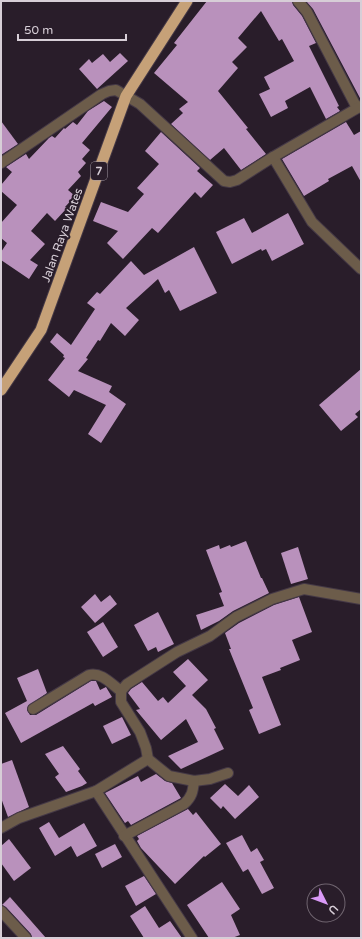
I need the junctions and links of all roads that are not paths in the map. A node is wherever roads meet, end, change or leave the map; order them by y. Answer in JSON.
{"nodes":[{"id":1,"x":187,"y":1,"type":"edge"},
{"id":2,"x":298,"y":1,"type":"edge"},
{"id":3,"x":126,"y":96,"type":"junction"},
{"id":4,"x":359,"y":107,"type":"edge"},
{"id":5,"x":272,"y":157,"type":"junction"},
{"id":6,"x":1,"y":163,"type":"edge"},
{"id":7,"x":361,"y":269,"type":"edge"},
{"id":8,"x":1,"y":390,"type":"edge"},
{"id":9,"x":361,"y":599,"type":"edge"},
{"id":10,"x":121,"y":691,"type":"junction"},
{"id":11,"x":33,"y":709,"type":"dead end"},
{"id":12,"x":148,"y":759,"type":"junction"},
{"id":13,"x":228,"y":773,"type":"dead end"},
{"id":14,"x":194,"y":782,"type":"junction"},
{"id":15,"x":96,"y":791,"type":"junction"},
{"id":16,"x":1,"y":828,"type":"edge"},
{"id":17,"x":124,"y":836,"type":"junction"},
{"id":18,"x":1,"y":911,"type":"edge"},
{"id":19,"x":26,"y":938,"type":"edge"},
{"id":20,"x":192,"y":938,"type":"edge"}],
"edges":[{"from":1,"to":3,"type":"highway","name":"Jalan Raya Wates","number":"7"},
{"from":2,"to":4,"type":"street"},
{"from":3,"to":5,"type":"street"},
{"from":3,"to":6,"type":"street"},
{"from":3,"to":8,"type":"highway","name":"Jalan Raya Wates","number":"7"},
{"from":4,"to":5,"type":"street"},
{"from":5,"to":7,"type":"street"},
{"from":9,"to":10,"type":"street"},
{"from":10,"to":11,"type":"street"},
{"from":10,"to":12,"type":"street"},
{"from":12,"to":14,"type":"street"},
{"from":12,"to":15,"type":"street"},
{"from":13,"to":14,"type":"street"},
{"from":14,"to":17,"type":"street"},
{"from":15,"to":16,"type":"street"},
{"from":15,"to":17,"type":"street"},
{"from":17,"to":20,"type":"street"},
{"from":18,"to":19,"type":"street"}]}
